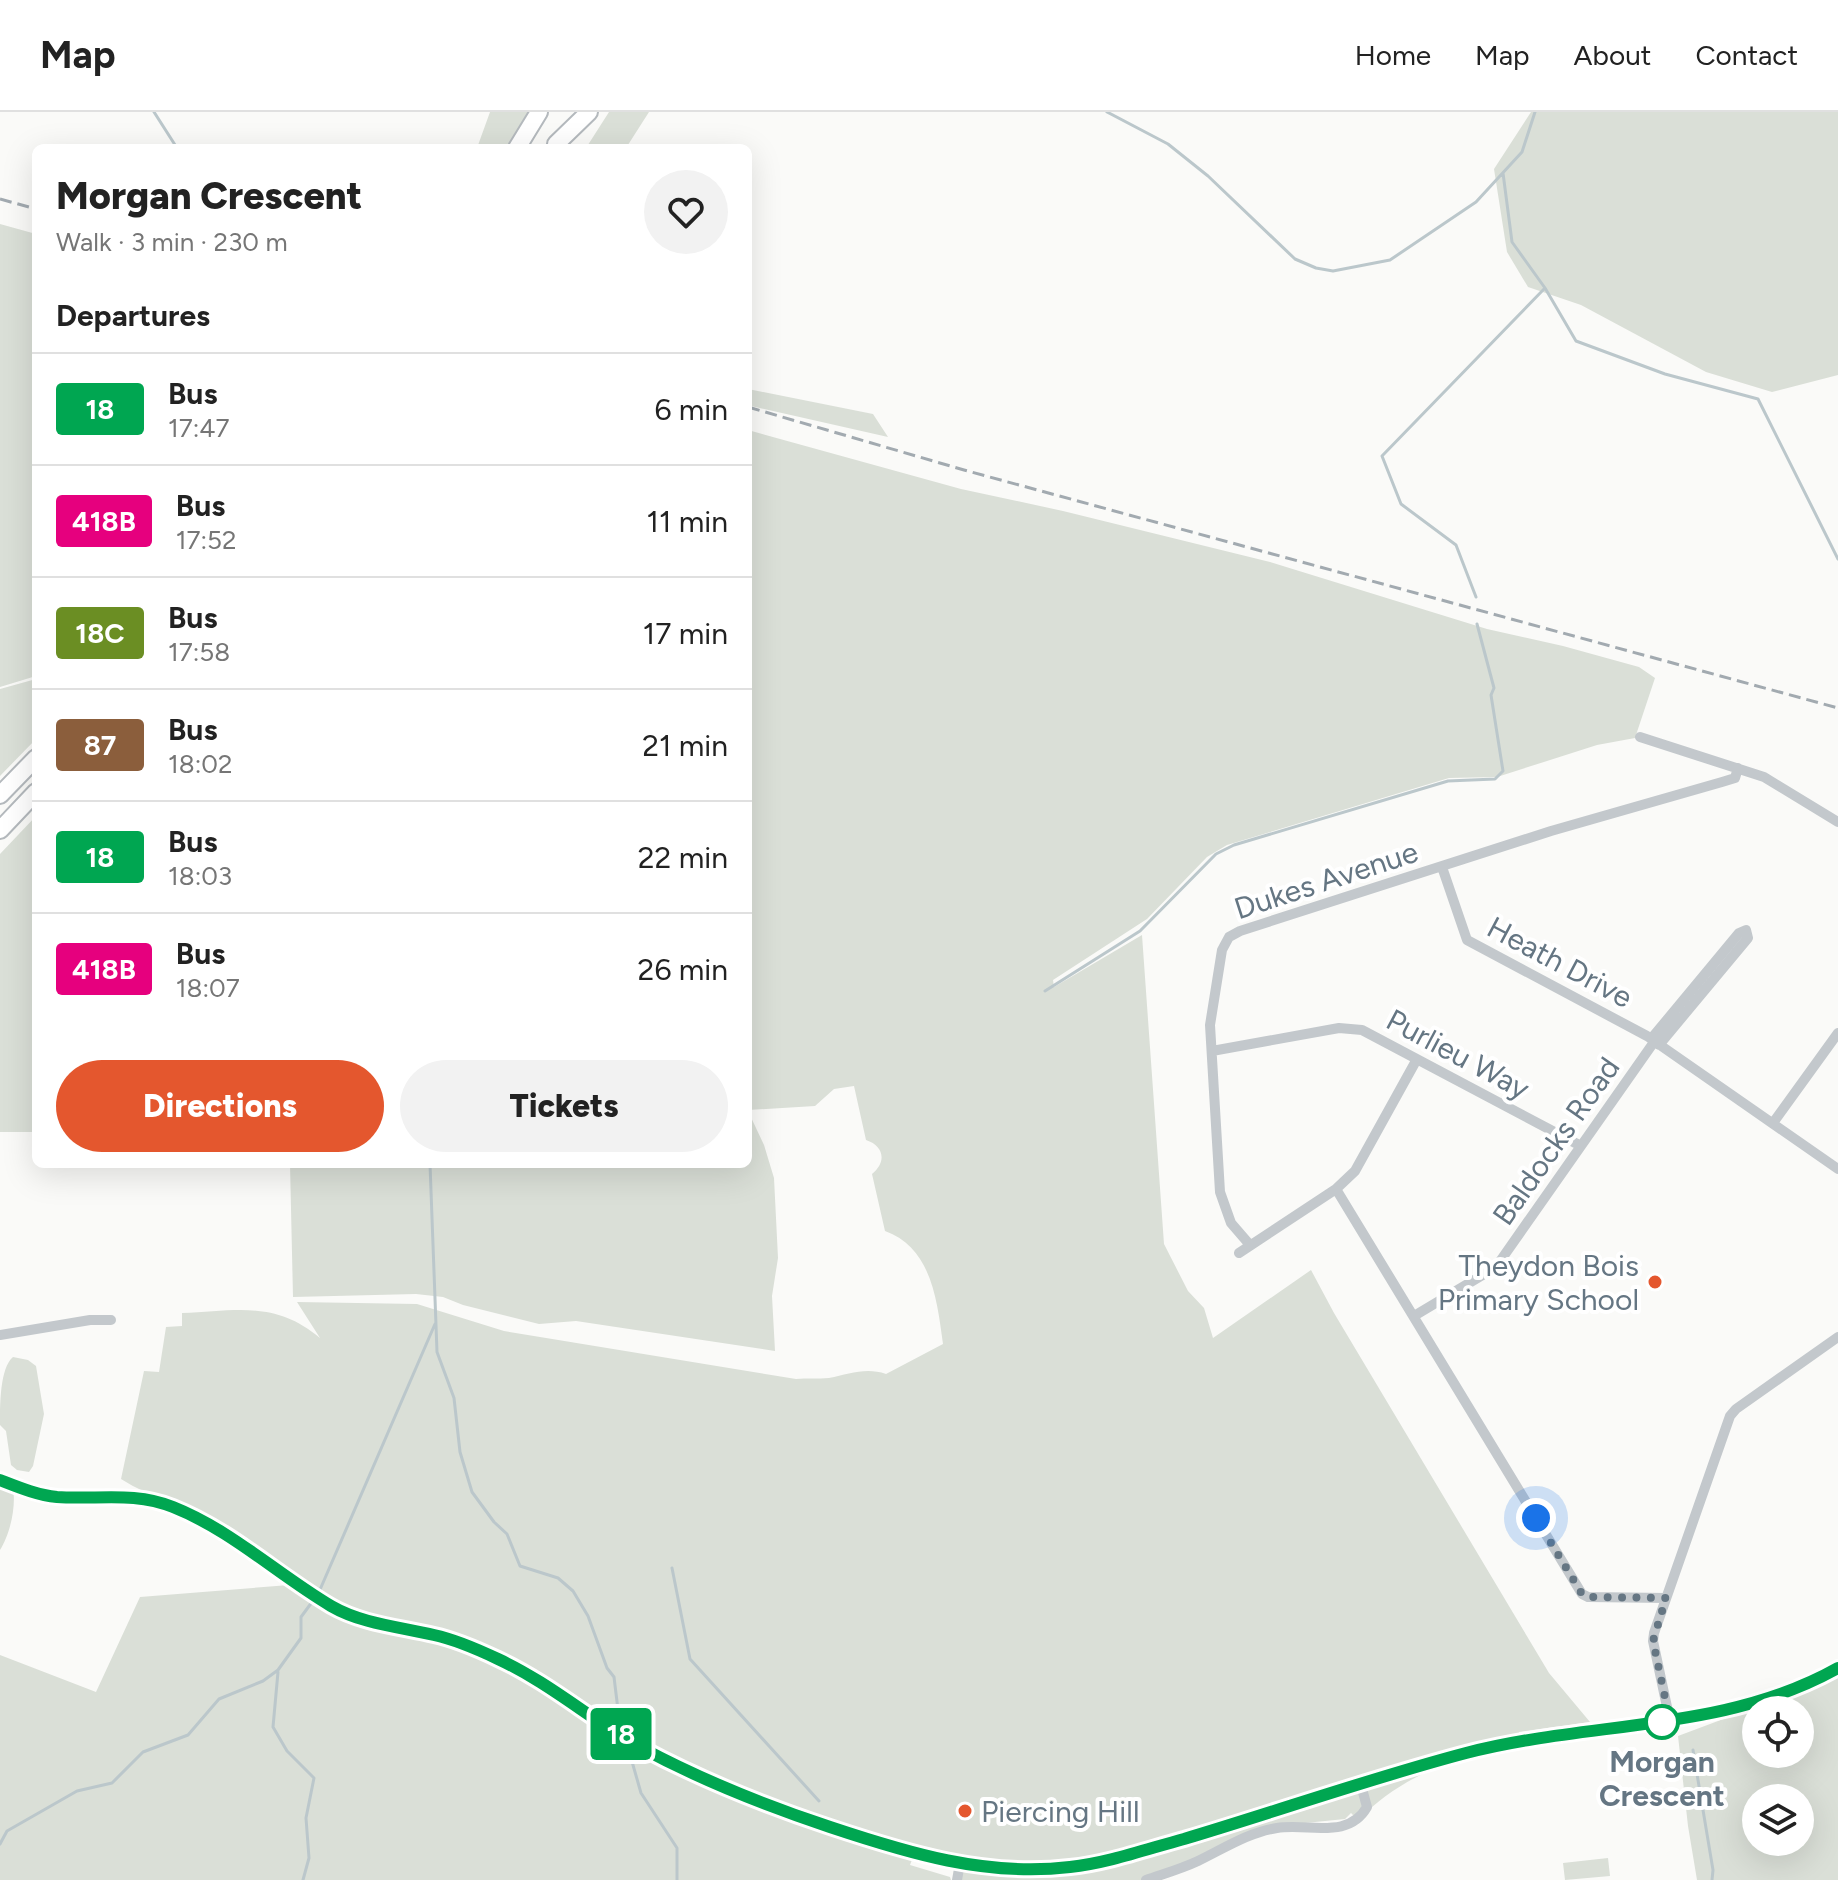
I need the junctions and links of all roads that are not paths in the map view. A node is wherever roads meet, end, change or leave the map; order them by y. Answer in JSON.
{"nodes":[{"id":1,"x":539,"y":112,"type":"edge"},
{"id":2,"x":551,"y":112,"type":"edge"},
{"id":3,"x":575,"y":112,"type":"edge"},
{"id":4,"x":589,"y":112,"type":"edge"},
{"id":5,"x":519,"y":144,"type":"edge"},
{"id":6,"x":531,"y":144,"type":"edge"},
{"id":7,"x":556,"y":144,"type":"edge"},
{"id":8,"x":557,"y":144,"type":"edge"},
{"id":9,"x":1640,"y":737,"type":"dead end"},
{"id":10,"x":32,"y":762,"type":"edge"},
{"id":11,"x":1738,"y":768,"type":"junction"},
{"id":12,"x":0,"y":795,"type":"edge"},
{"id":13,"x":32,"y":796,"type":"edge"},
{"id":14,"x":1838,"y":822,"type":"edge"},
{"id":15,"x":0,"y":830,"type":"edge"},
{"id":16,"x":1442,"y":867,"type":"junction"},
{"id":17,"x":1838,"y":1033,"type":"edge"},
{"id":18,"x":1655,"y":1042,"type":"junction"},
{"id":19,"x":1212,"y":1051,"type":"junction"},
{"id":20,"x":1417,"y":1059,"type":"junction"},
{"id":21,"x":1773,"y":1123,"type":"junction"},
{"id":22,"x":1581,"y":1146,"type":"junction"},
{"id":23,"x":1838,"y":1169,"type":"edge"},
{"id":24,"x":1336,"y":1189,"type":"junction"},
{"id":25,"x":1250,"y":1245,"type":"junction"},
{"id":26,"x":1239,"y":1253,"type":"dead end"},
{"id":27,"x":1414,"y":1316,"type":"junction"},
{"id":28,"x":111,"y":1320,"type":"dead end"},
{"id":29,"x":0,"y":1335,"type":"edge"},
{"id":30,"x":1838,"y":1337,"type":"edge"},
{"id":31,"x":0,"y":1480,"type":"edge"},
{"id":32,"x":1666,"y":1598,"type":"junction"},
{"id":33,"x":1838,"y":1668,"type":"edge"},
{"id":34,"x":1670,"y":1721,"type":"junction"},
{"id":35,"x":1361,"y":1785,"type":"junction"},
{"id":36,"x":960,"y":1863,"type":"junction"},
{"id":37,"x":957,"y":1880,"type":"edge"},
{"id":38,"x":1146,"y":1880,"type":"edge"}],
"edges":[{"from":1,"to":5,"type":"highway"},
{"from":2,"to":6,"type":"highway"},
{"from":3,"to":7,"type":"highway"},
{"from":4,"to":8,"type":"highway"},
{"from":9,"to":11,"type":"street"},
{"from":10,"to":12,"type":"highway"},
{"from":11,"to":14,"type":"street"},
{"from":11,"to":16,"type":"street","name":"Dukes Avenue"},
{"from":13,"to":15,"type":"highway"},
{"from":16,"to":18,"type":"street","name":"Heath Drive"},
{"from":16,"to":19,"type":"street","name":"Dukes Avenue"},
{"from":17,"to":21,"type":"street"},
{"from":18,"to":18,"type":"street"},
{"from":18,"to":21,"type":"street","name":"Heath Drive"},
{"from":18,"to":22,"type":"street","name":"Baldocks Road"},
{"from":19,"to":20,"type":"street","name":"Purlieu Way"},
{"from":19,"to":25,"type":"street","name":"Dukes Avenue"},
{"from":20,"to":22,"type":"street","name":"Purlieu Way"},
{"from":20,"to":24,"type":"street"},
{"from":21,"to":23,"type":"street","name":"Heath Drive"},
{"from":22,"to":27,"type":"street","name":"Baldocks Road"},
{"from":24,"to":25,"type":"street"},
{"from":24,"to":27,"type":"street"},
{"from":25,"to":26,"type":"street"},
{"from":27,"to":32,"type":"street"},
{"from":28,"to":29,"type":"street"},
{"from":30,"to":32,"type":"street"},
{"from":31,"to":36,"type":"street"},
{"from":32,"to":34,"type":"street"},
{"from":33,"to":34,"type":"street"},
{"from":34,"to":35,"type":"street"},
{"from":35,"to":36,"type":"street"},
{"from":35,"to":38,"type":"street"},
{"from":36,"to":37,"type":"street"}]}
